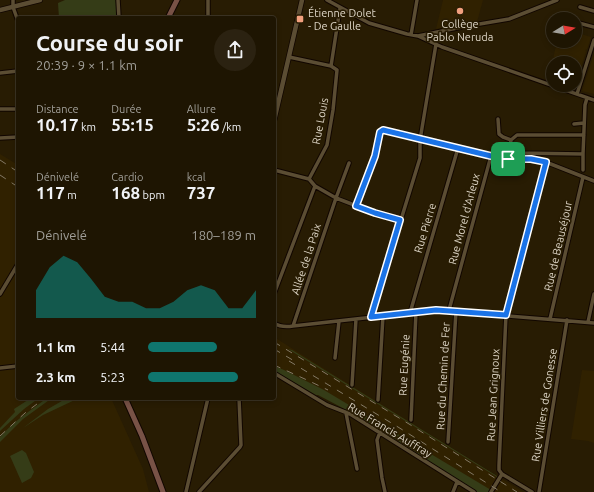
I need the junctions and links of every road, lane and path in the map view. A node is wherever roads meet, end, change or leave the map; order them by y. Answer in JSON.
{"nodes":[{"id":1,"x":13,"y":0,"type":"edge"},
{"id":2,"x":40,"y":0,"type":"edge"},
{"id":3,"x":118,"y":0,"type":"edge"},
{"id":4,"x":177,"y":0,"type":"edge"},
{"id":5,"x":208,"y":0,"type":"edge"},
{"id":6,"x":302,"y":0,"type":"edge"},
{"id":7,"x":327,"y":0,"type":"edge"},
{"id":8,"x":418,"y":0,"type":"edge"},
{"id":9,"x":557,"y":0,"type":"edge"},
{"id":10,"x":14,"y":6,"type":"junction"},
{"id":11,"x":580,"y":7,"type":"dead end"},
{"id":12,"x":340,"y":8,"type":"junction"},
{"id":13,"x":0,"y":10,"type":"edge"},
{"id":14,"x":594,"y":11,"type":"edge"},
{"id":15,"x":17,"y":16,"type":"edge"},
{"id":16,"x":119,"y":16,"type":"edge"},
{"id":17,"x":169,"y":16,"type":"edge"},
{"id":18,"x":208,"y":16,"type":"edge"},
{"id":19,"x":582,"y":24,"type":"edge"},
{"id":20,"x":594,"y":27,"type":"edge"},
{"id":21,"x":411,"y":35,"type":"junction"},
{"id":22,"x":418,"y":36,"type":"junction"},
{"id":23,"x":594,"y":40,"type":"edge"},
{"id":24,"x":436,"y":44,"type":"junction"},
{"id":25,"x":289,"y":57,"type":"junction"},
{"id":26,"x":331,"y":66,"type":"junction"},
{"id":27,"x":16,"y":71,"type":"edge"},
{"id":28,"x":0,"y":72,"type":"edge"},
{"id":29,"x":577,"y":94,"type":"junction"},
{"id":30,"x":587,"y":98,"type":"junction"},
{"id":31,"x":594,"y":100,"type":"edge"},
{"id":32,"x":276,"y":102,"type":"edge"},
{"id":33,"x":0,"y":109,"type":"edge"},
{"id":34,"x":16,"y":109,"type":"edge"},
{"id":35,"x":498,"y":119,"type":"dead end"},
{"id":36,"x":584,"y":123,"type":"junction"},
{"id":37,"x":574,"y":124,"type":"dead end"},
{"id":38,"x":584,"y":135,"type":"junction"},
{"id":39,"x":16,"y":137,"type":"edge"},
{"id":40,"x":0,"y":138,"type":"edge"},
{"id":41,"x":420,"y":140,"type":"junction"},
{"id":42,"x":511,"y":140,"type":"junction"},
{"id":43,"x":458,"y":148,"type":"junction"},
{"id":44,"x":509,"y":152,"type":"junction"},
{"id":45,"x":583,"y":154,"type":"junction"},
{"id":46,"x":491,"y":156,"type":"junction"},
{"id":47,"x":508,"y":159,"type":"junction"},
{"id":48,"x":546,"y":162,"type":"junction"},
{"id":49,"x":349,"y":163,"type":"dead end"},
{"id":50,"x":583,"y":170,"type":"dead end"},
{"id":51,"x":276,"y":171,"type":"edge"},
{"id":52,"x":583,"y":177,"type":"junction"},
{"id":53,"x":309,"y":179,"type":"junction"},
{"id":54,"x":594,"y":181,"type":"edge"},
{"id":55,"x":314,"y":186,"type":"junction"},
{"id":56,"x":336,"y":198,"type":"junction"},
{"id":57,"x":356,"y":206,"type":"junction"},
{"id":58,"x":400,"y":220,"type":"junction"},
{"id":59,"x":16,"y":267,"type":"edge"},
{"id":60,"x":276,"y":289,"type":"edge"},
{"id":61,"x":0,"y":294,"type":"edge"},
{"id":62,"x":594,"y":294,"type":"edge"},
{"id":63,"x":449,"y":310,"type":"junction"},
{"id":64,"x":456,"y":311,"type":"junction"},
{"id":65,"x":416,"y":312,"type":"junction"},
{"id":66,"x":410,"y":313,"type":"junction"},
{"id":67,"x":506,"y":315,"type":"junction"},
{"id":68,"x":383,"y":316,"type":"junction"},
{"id":69,"x":371,"y":317,"type":"junction"},
{"id":70,"x":356,"y":319,"type":"junction"},
{"id":71,"x":550,"y":319,"type":"junction"},
{"id":72,"x":567,"y":320,"type":"junction"},
{"id":73,"x":339,"y":321,"type":"junction"},
{"id":74,"x":588,"y":322,"type":"junction"},
{"id":75,"x":594,"y":323,"type":"edge"},
{"id":76,"x":276,"y":325,"type":"edge"},
{"id":77,"x":293,"y":326,"type":"junction"},
{"id":78,"x":335,"y":358,"type":"dead end"},
{"id":79,"x":16,"y":366,"type":"edge"},
{"id":80,"x":0,"y":368,"type":"edge"},
{"id":81,"x":276,"y":374,"type":"edge"},
{"id":82,"x":352,"y":385,"type":"dead end"},
{"id":83,"x":126,"y":400,"type":"edge"},
{"id":84,"x":208,"y":400,"type":"edge"},
{"id":85,"x":238,"y":400,"type":"edge"},
{"id":86,"x":378,"y":400,"type":"dead end"},
{"id":87,"x":346,"y":413,"type":"junction"},
{"id":88,"x":411,"y":420,"type":"dead end"},
{"id":89,"x":380,"y":432,"type":"junction"},
{"id":90,"x":448,"y":442,"type":"dead end"},
{"id":91,"x":357,"y":469,"type":"dead end"},
{"id":92,"x":502,"y":474,"type":"junction"},
{"id":93,"x":457,"y":482,"type":"junction"},
{"id":94,"x":163,"y":492,"type":"edge"},
{"id":95,"x":186,"y":492,"type":"edge"},
{"id":96,"x":199,"y":492,"type":"edge"},
{"id":97,"x":385,"y":492,"type":"edge"},
{"id":98,"x":453,"y":492,"type":"edge"},
{"id":99,"x":474,"y":492,"type":"edge"},
{"id":100,"x":491,"y":492,"type":"edge"},
{"id":101,"x":532,"y":492,"type":"edge"},
{"id":102,"x":539,"y":492,"type":"edge"}],
"edges":[{"from":1,"to":10,"type":"street"},
{"from":2,"to":10,"type":"street"},
{"from":3,"to":16,"type":"street"},
{"from":4,"to":17,"type":"main road"},
{"from":5,"to":18,"type":"street"},
{"from":6,"to":25,"type":"street"},
{"from":7,"to":12,"type":"street"},
{"from":8,"to":21,"type":"street"},
{"from":9,"to":22,"type":"street"},
{"from":10,"to":13,"type":"street"},
{"from":10,"to":15,"type":"street"},
{"from":11,"to":14,"type":"street"},
{"from":12,"to":21,"type":"street"},
{"from":12,"to":26,"type":"street"},
{"from":19,"to":20,"type":"street"},
{"from":21,"to":22,"type":"street"},
{"from":22,"to":24,"type":"street"},
{"from":23,"to":29,"type":"street"},
{"from":24,"to":29,"type":"street"},
{"from":24,"to":41,"type":"street"},
{"from":25,"to":26,"type":"street"},
{"from":25,"to":32,"type":"street"},
{"from":26,"to":53,"type":"street","name":"Rue Louis"},
{"from":27,"to":28,"type":"street"},
{"from":29,"to":30,"type":"street"},
{"from":30,"to":31,"type":"street"},
{"from":30,"to":36,"type":"street"},
{"from":33,"to":34,"type":"street"},
{"from":35,"to":42,"type":"street"},
{"from":36,"to":37,"type":"street"},
{"from":36,"to":38,"type":"street"},
{"from":38,"to":42,"type":"street"},
{"from":38,"to":45,"type":"street"},
{"from":39,"to":40,"type":"street"},
{"from":41,"to":43,"type":"street"},
{"from":41,"to":57,"type":"street"},
{"from":41,"to":58,"type":"street"},
{"from":42,"to":44,"type":"street"},
{"from":43,"to":46,"type":"street"},
{"from":43,"to":66,"type":"street","name":"Rue Pierre"},
{"from":44,"to":45,"type":"street"},
{"from":44,"to":47,"type":"street"},
{"from":45,"to":50,"type":"street"},
{"from":46,"to":47,"type":"street"},
{"from":46,"to":63,"type":"street","name":"Rue Morel d'Arleux"},
{"from":47,"to":48,"type":"street"},
{"from":48,"to":52,"type":"street"},
{"from":48,"to":67,"type":"street","name":"Rue Jean Grignoux"},
{"from":49,"to":56,"type":"street","name":"Allée de la Paix"},
{"from":51,"to":53,"type":"street"},
{"from":52,"to":54,"type":"street"},
{"from":52,"to":71,"type":"street","name":"Rue de Beauséjour"},
{"from":53,"to":55,"type":"street"},
{"from":55,"to":56,"type":"street"},
{"from":55,"to":60,"type":"street"},
{"from":56,"to":57,"type":"street"},
{"from":56,"to":77,"type":"street","name":"Allée de la Paix"},
{"from":57,"to":58,"type":"street"},
{"from":58,"to":69,"type":"street"},
{"from":59,"to":61,"type":"street"},
{"from":62,"to":74,"type":"street"},
{"from":63,"to":64,"type":"street"},
{"from":63,"to":65,"type":"street"},
{"from":64,"to":67,"type":"street"},
{"from":64,"to":90,"type":"street","name":"Rue du Chemin de Fer"},
{"from":65,"to":66,"type":"street"},
{"from":65,"to":88,"type":"street","name":"Rue Eugénie"},
{"from":66,"to":68,"type":"street"},
{"from":67,"to":71,"type":"street"},
{"from":67,"to":92,"type":"street","name":"Rue Jean Grignoux"},
{"from":68,"to":69,"type":"street"},
{"from":68,"to":86,"type":"street"},
{"from":69,"to":70,"type":"street"},
{"from":70,"to":73,"type":"street"},
{"from":70,"to":82,"type":"street"},
{"from":71,"to":72,"type":"street"},
{"from":72,"to":74,"type":"street"},
{"from":72,"to":102,"type":"street","name":"Rue Villiers de Gonesse"},
{"from":73,"to":77,"type":"street"},
{"from":73,"to":78,"type":"street"},
{"from":74,"to":75,"type":"street"},
{"from":76,"to":77,"type":"street"},
{"from":79,"to":80,"type":"street"},
{"from":81,"to":87,"type":"street","name":"Rue Francis Auffray"},
{"from":83,"to":94,"type":"main road"},
{"from":84,"to":95,"type":"street"},
{"from":85,"to":96,"type":"street"},
{"from":87,"to":89,"type":"street","name":"Rue Francis Auffray"},
{"from":87,"to":91,"type":"street"},
{"from":89,"to":93,"type":"street","name":"Rue Francis Auffray"},
{"from":89,"to":97,"type":"street"},
{"from":92,"to":100,"type":"street"},
{"from":92,"to":101,"type":"street"},
{"from":93,"to":98,"type":"street"},
{"from":93,"to":99,"type":"street","name":"Rue Francis Auffray"}]}
